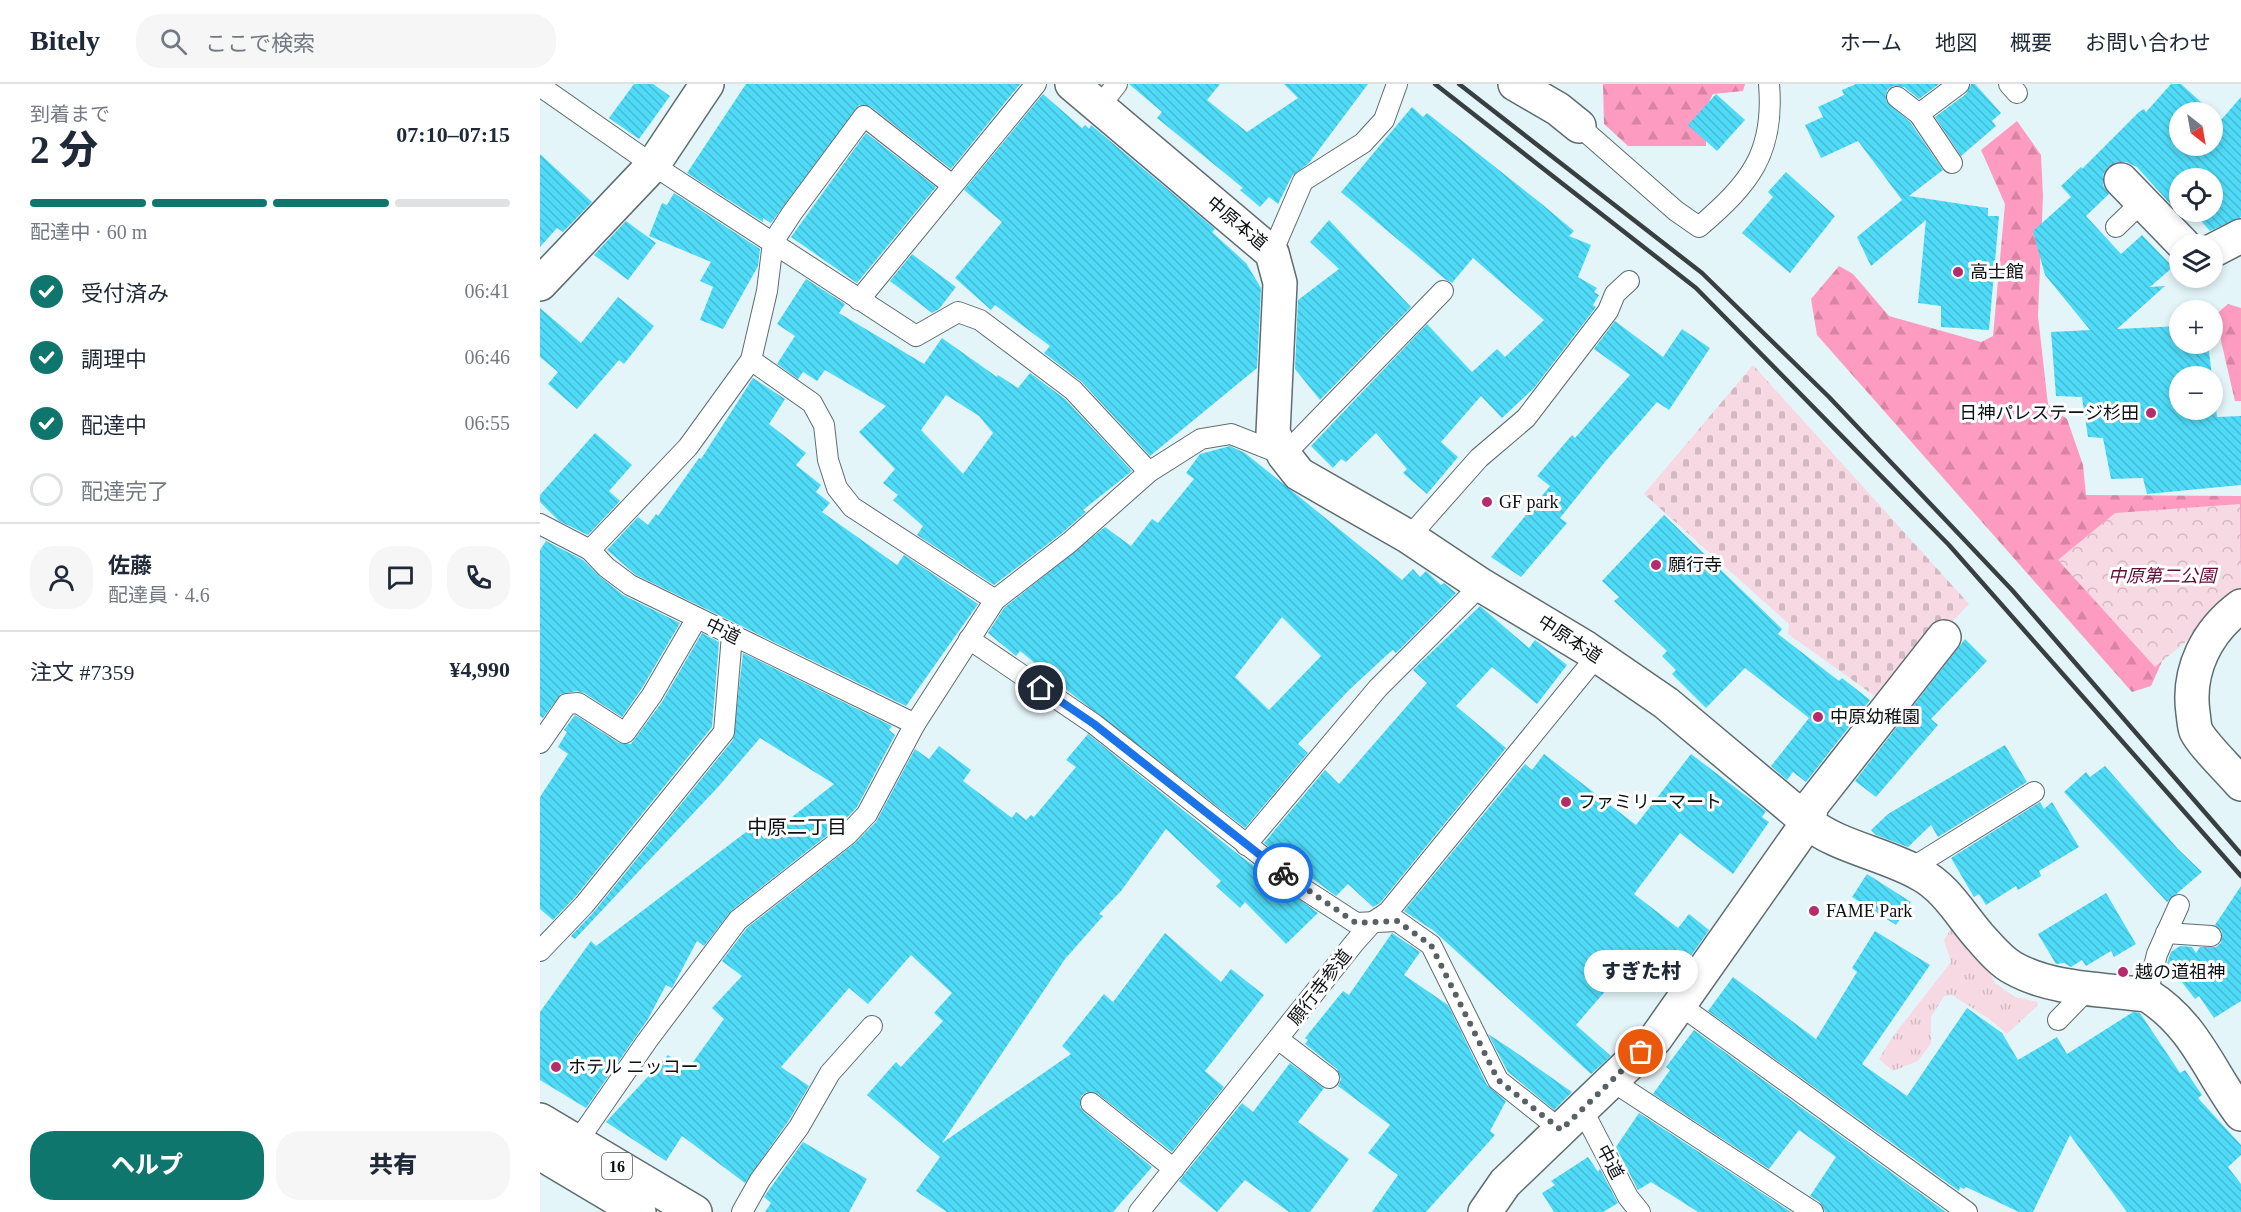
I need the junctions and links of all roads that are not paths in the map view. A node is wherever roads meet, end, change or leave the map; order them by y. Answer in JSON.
{"nodes":[{"id":1,"x":707,"y":84,"type":"edge"},
{"id":2,"x":1036,"y":84,"type":"edge"},
{"id":3,"x":1072,"y":84,"type":"edge"},
{"id":4,"x":1397,"y":84,"type":"edge"},
{"id":5,"x":1515,"y":84,"type":"edge"},
{"id":6,"x":1769,"y":84,"type":"edge"},
{"id":7,"x":1959,"y":84,"type":"edge"},
{"id":8,"x":540,"y":86,"type":"edge"},
{"id":9,"x":1108,"y":95,"type":"edge"},
{"id":10,"x":1897,"y":97,"type":"dead end"},
{"id":11,"x":1919,"y":114,"type":"junction"},
{"id":12,"x":1579,"y":126,"type":"joint"},
{"id":13,"x":1952,"y":164,"type":"dead end"},
{"id":14,"x":653,"y":165,"type":"junction"},
{"id":15,"x":952,"y":185,"type":"junction"},
{"id":16,"x":2132,"y":191,"type":"joint"},
{"id":17,"x":2116,"y":227,"type":"dead end"},
{"id":18,"x":2173,"y":234,"type":"edge"},
{"id":19,"x":2241,"y":237,"type":"edge"},
{"id":20,"x":773,"y":242,"type":"junction"},
{"id":21,"x":2223,"y":246,"type":"edge"},
{"id":22,"x":1272,"y":253,"type":"junction"},
{"id":23,"x":1629,"y":281,"type":"dead end"},
{"id":24,"x":540,"y":284,"type":"edge"},
{"id":25,"x":1443,"y":291,"type":"dead end"},
{"id":26,"x":859,"y":300,"type":"junction"},
{"id":27,"x":751,"y":360,"type":"junction"},
{"id":28,"x":1284,"y":455,"type":"junction"},
{"id":29,"x":1149,"y":472,"type":"junction"},
{"id":30,"x":540,"y":524,"type":"edge"},
{"id":31,"x":1409,"y":537,"type":"junction"},
{"id":32,"x":590,"y":550,"type":"junction"},
{"id":33,"x":1481,"y":585,"type":"junction"},
{"id":34,"x":995,"y":600,"type":"junction"},
{"id":35,"x":2241,"y":606,"type":"edge"},
{"id":36,"x":697,"y":618,"type":"junction"},
{"id":37,"x":732,"y":635,"type":"junction"},
{"id":38,"x":1944,"y":637,"type":"dead end"},
{"id":39,"x":969,"y":639,"type":"junction"},
{"id":40,"x":1597,"y":656,"type":"junction"},
{"id":41,"x":915,"y":724,"type":"junction"},
{"id":42,"x":540,"y":744,"type":"edge"},
{"id":43,"x":2241,"y":784,"type":"edge"},
{"id":44,"x":2034,"y":792,"type":"dead end"},
{"id":45,"x":1808,"y":822,"type":"junction"},
{"id":46,"x":1246,"y":845,"type":"junction"},
{"id":47,"x":1910,"y":869,"type":"junction"},
{"id":48,"x":2179,"y":904,"type":"dead end"},
{"id":49,"x":1373,"y":922,"type":"junction"},
{"id":50,"x":2166,"y":933,"type":"junction"},
{"id":51,"x":2211,"y":936,"type":"dead end"},
{"id":52,"x":540,"y":951,"type":"edge"},
{"id":53,"x":2090,"y":987,"type":"junction"},
{"id":54,"x":2147,"y":995,"type":"junction"},
{"id":55,"x":1680,"y":1005,"type":"junction"},
{"id":56,"x":2058,"y":1020,"type":"dead end"},
{"id":57,"x":872,"y":1026,"type":"dead end"},
{"id":58,"x":1278,"y":1039,"type":"junction"},
{"id":59,"x":1329,"y":1078,"type":"dead end"},
{"id":60,"x":1612,"y":1081,"type":"junction"},
{"id":61,"x":1090,"y":1103,"type":"dead end"},
{"id":62,"x":2241,"y":1114,"type":"edge"},
{"id":63,"x":1572,"y":1119,"type":"junction"},
{"id":64,"x":540,"y":1120,"type":"edge"},
{"id":65,"x":577,"y":1142,"type":"junction"},
{"id":66,"x":540,"y":1153,"type":"edge"},
{"id":67,"x":1174,"y":1169,"type":"junction"},
{"id":68,"x":639,"y":1212,"type":"edge"},
{"id":69,"x":695,"y":1212,"type":"edge"},
{"id":70,"x":742,"y":1212,"type":"edge"},
{"id":71,"x":1139,"y":1212,"type":"edge"},
{"id":72,"x":1485,"y":1212,"type":"edge"},
{"id":73,"x":1642,"y":1212,"type":"edge"},
{"id":74,"x":1813,"y":1212,"type":"edge"},
{"id":75,"x":1967,"y":1212,"type":"edge"}],
"edges":[{"from":1,"to":14,"type":"main road"},
{"from":2,"to":15,"type":"lane"},
{"from":3,"to":9,"type":"main road","name":"中原本道"},
{"from":4,"to":22,"type":"lane"},
{"from":5,"to":12,"type":"main road"},
{"from":6,"to":12,"type":"lane"},
{"from":7,"to":11,"type":"lane"},
{"from":8,"to":14,"type":"lane"},
{"from":9,"to":22,"type":"main road","name":"中原本道"},
{"from":10,"to":11,"type":"lane"},
{"from":11,"to":13,"type":"lane"},
{"from":14,"to":20,"type":"lane"},
{"from":14,"to":24,"type":"main road"},
{"from":15,"to":20,"type":"lane"},
{"from":15,"to":26,"type":"lane"},
{"from":16,"to":17,"type":"lane"},
{"from":16,"to":18,"type":"main road"},
{"from":19,"to":21,"type":"main road"},
{"from":20,"to":26,"type":"lane"},
{"from":20,"to":27,"type":"lane"},
{"from":22,"to":28,"type":"main road","name":"中原本道"},
{"from":23,"to":31,"type":"lane"},
{"from":25,"to":28,"type":"lane"},
{"from":26,"to":29,"type":"lane"},
{"from":27,"to":32,"type":"lane"},
{"from":27,"to":34,"type":"lane"},
{"from":28,"to":29,"type":"lane"},
{"from":28,"to":31,"type":"main road","name":"中原本道"},
{"from":29,"to":34,"type":"lane"},
{"from":30,"to":32,"type":"lane","name":"中道"},
{"from":31,"to":33,"type":"main road","name":"中原本道"},
{"from":32,"to":36,"type":"lane","name":"中道"},
{"from":33,"to":40,"type":"main road","name":"中原本道"},
{"from":33,"to":46,"type":"lane"},
{"from":34,"to":39,"type":"lane"},
{"from":35,"to":43,"type":"main road"},
{"from":36,"to":37,"type":"lane","name":"中道"},
{"from":36,"to":42,"type":"lane"},
{"from":37,"to":41,"type":"lane","name":"中道"},
{"from":37,"to":52,"type":"lane"},
{"from":38,"to":45,"type":"main road"},
{"from":39,"to":41,"type":"lane"},
{"from":39,"to":46,"type":"lane","name":"中道"},
{"from":40,"to":45,"type":"main road","name":"中原本道"},
{"from":40,"to":49,"type":"lane","name":"願行寺参道"},
{"from":41,"to":65,"type":"lane"},
{"from":44,"to":47,"type":"lane"},
{"from":45,"to":47,"type":"main road","name":"中原本道"},
{"from":45,"to":55,"type":"main road"},
{"from":46,"to":49,"type":"lane","name":"中道"},
{"from":47,"to":53,"type":"main road","name":"中原本道"},
{"from":48,"to":50,"type":"lane"},
{"from":49,"to":58,"type":"lane","name":"願行寺参道"},
{"from":49,"to":63,"type":"lane","name":"中道"},
{"from":50,"to":51,"type":"lane"},
{"from":50,"to":54,"type":"lane"},
{"from":53,"to":54,"type":"main road","name":"中原本道"},
{"from":53,"to":56,"type":"lane"},
{"from":54,"to":62,"type":"main road"},
{"from":55,"to":60,"type":"main road"},
{"from":55,"to":75,"type":"lane"},
{"from":57,"to":70,"type":"lane"},
{"from":58,"to":59,"type":"lane"},
{"from":58,"to":67,"type":"lane","name":"願行寺参道"},
{"from":60,"to":63,"type":"main road"},
{"from":60,"to":74,"type":"lane"},
{"from":61,"to":67,"type":"lane"},
{"from":63,"to":72,"type":"main road"},
{"from":63,"to":73,"type":"lane","name":"中道"},
{"from":64,"to":65,"type":"main road","number":"16"},
{"from":65,"to":69,"type":"main road","number":"16"},
{"from":66,"to":68,"type":"main road","number":"16"},
{"from":67,"to":71,"type":"lane","name":"願行寺参道"}]}
